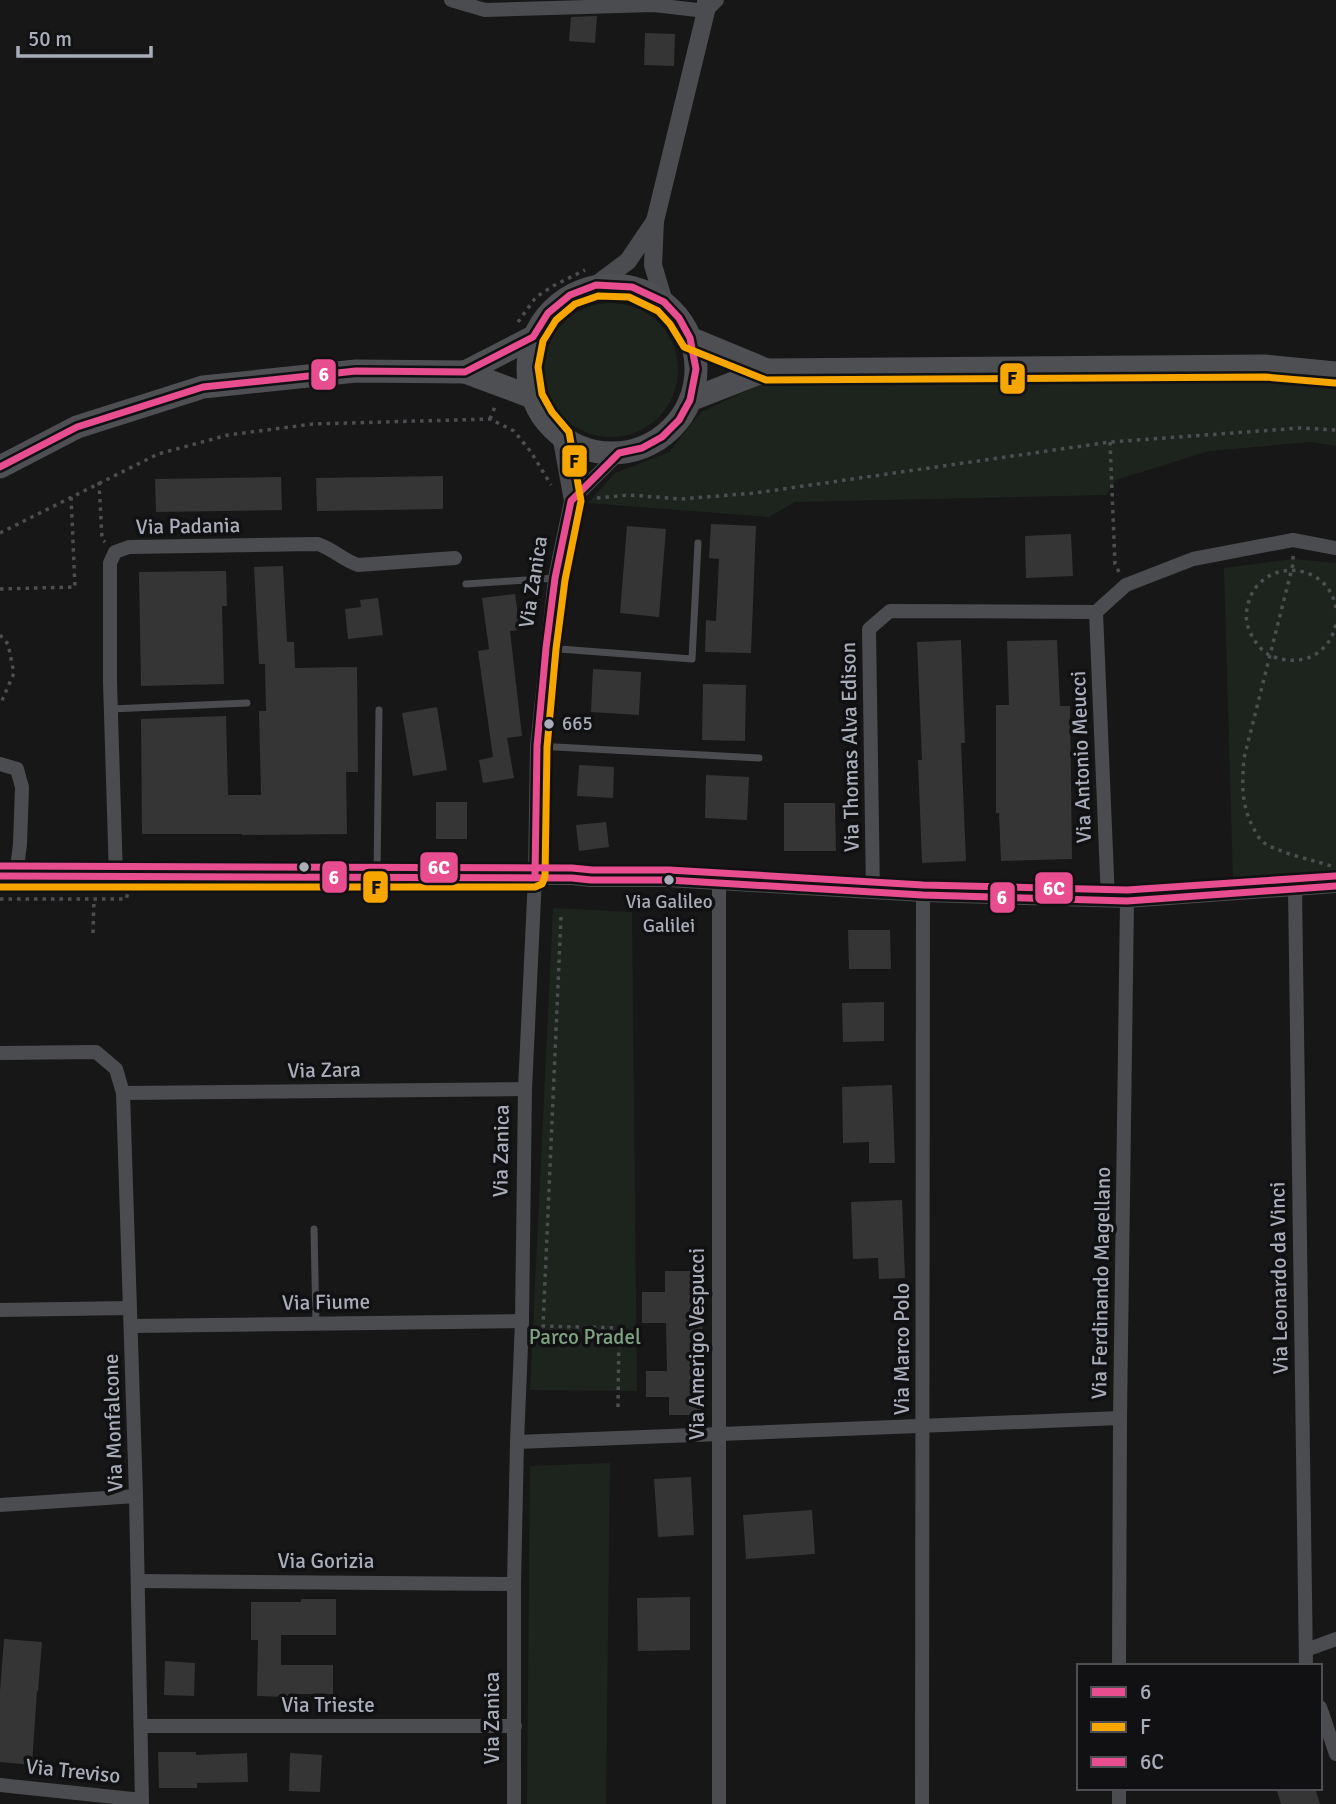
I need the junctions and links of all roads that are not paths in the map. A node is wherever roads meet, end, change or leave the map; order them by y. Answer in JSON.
{"nodes":[{"id":1,"x":451,"y":0,"type":"edge"},
{"id":2,"x":710,"y":4,"type":"edge"},
{"id":3,"x":655,"y":221,"type":"junction"},
{"id":4,"x":595,"y":276,"type":"junction"},
{"id":5,"x":664,"y":302,"type":"junction"},
{"id":6,"x":522,"y":334,"type":"junction"},
{"id":7,"x":690,"y":338,"type":"junction"},
{"id":8,"x":767,"y":370,"type":"junction"},
{"id":9,"x":465,"y":372,"type":"junction"},
{"id":10,"x":1336,"y":373,"type":"edge"},
{"id":11,"x":532,"y":397,"type":"junction"},
{"id":12,"x":690,"y":400,"type":"junction"},
{"id":13,"x":559,"y":435,"type":"junction"},
{"id":14,"x":619,"y":453,"type":"junction"},
{"id":15,"x":0,"y":467,"type":"edge"},
{"id":16,"x":571,"y":501,"type":"junction"},
{"id":17,"x":698,"y":543,"type":"dead end"},
{"id":18,"x":1336,"y":548,"type":"edge"},
{"id":19,"x":455,"y":558,"type":"dead end"},
{"id":20,"x":555,"y":578,"type":"junction"},
{"id":21,"x":466,"y":584,"type":"dead end"},
{"id":22,"x":1096,"y":612,"type":"junction"},
{"id":23,"x":546,"y":648,"type":"junction"},
{"id":24,"x":247,"y":703,"type":"dead end"},
{"id":25,"x":111,"y":709,"type":"junction"},
{"id":26,"x":379,"y":710,"type":"dead end"},
{"id":27,"x":537,"y":746,"type":"junction"},
{"id":28,"x":759,"y":758,"type":"dead end"},
{"id":29,"x":0,"y":764,"type":"edge"},
{"id":30,"x":0,"y":876,"type":"edge"},
{"id":31,"x":16,"y":876,"type":"junction"},
{"id":32,"x":116,"y":877,"type":"junction"},
{"id":33,"x":535,"y":877,"type":"junction"},
{"id":34,"x":377,"y":878,"type":"junction"},
{"id":35,"x":1334,"y":883,"type":"edge"},
{"id":36,"x":719,"y":884,"type":"junction"},
{"id":37,"x":1295,"y":889,"type":"junction"},
{"id":38,"x":873,"y":892,"type":"junction"},
{"id":39,"x":923,"y":895,"type":"junction"},
{"id":40,"x":1108,"y":900,"type":"junction"},
{"id":41,"x":1127,"y":901,"type":"junction"},
{"id":42,"x":0,"y":1053,"type":"edge"},
{"id":43,"x":524,"y":1089,"type":"junction"},
{"id":44,"x":123,"y":1093,"type":"junction"},
{"id":45,"x":314,"y":1229,"type":"dead end"},
{"id":46,"x":130,"y":1308,"type":"junction"},
{"id":47,"x":0,"y":1310,"type":"edge"},
{"id":48,"x":522,"y":1321,"type":"junction"},
{"id":49,"x":316,"y":1324,"type":"junction"},
{"id":50,"x":131,"y":1326,"type":"junction"},
{"id":51,"x":1120,"y":1418,"type":"junction"},
{"id":52,"x":922,"y":1426,"type":"junction"},
{"id":53,"x":718,"y":1434,"type":"junction"},
{"id":54,"x":517,"y":1442,"type":"junction"},
{"id":55,"x":136,"y":1496,"type":"junction"},
{"id":56,"x":0,"y":1505,"type":"edge"},
{"id":57,"x":138,"y":1581,"type":"junction"},
{"id":58,"x":514,"y":1584,"type":"junction"},
{"id":59,"x":1336,"y":1639,"type":"edge"},
{"id":60,"x":1306,"y":1650,"type":"junction"},
{"id":61,"x":1119,"y":1664,"type":"edge"},
{"id":62,"x":1306,"y":1664,"type":"edge"},
{"id":63,"x":1322,"y":1713,"type":"edge"},
{"id":64,"x":515,"y":1726,"type":"junction"},
{"id":65,"x":141,"y":1727,"type":"junction"},
{"id":66,"x":1336,"y":1754,"type":"edge"},
{"id":67,"x":0,"y":1785,"type":"edge"},
{"id":68,"x":142,"y":1802,"type":"edge"},
{"id":69,"x":514,"y":1804,"type":"edge"},
{"id":70,"x":719,"y":1804,"type":"edge"},
{"id":71,"x":922,"y":1804,"type":"edge"}],
"edges":[{"from":1,"to":2,"type":"street"},
{"from":2,"to":3,"type":"street"},
{"from":3,"to":4,"type":"street"},
{"from":3,"to":5,"type":"street"},
{"from":4,"to":5,"type":"main road"},
{"from":4,"to":6,"type":"main road"},
{"from":5,"to":7,"type":"main road"},
{"from":6,"to":9,"type":"main road"},
{"from":6,"to":11,"type":"main road"},
{"from":7,"to":8,"type":"main road"},
{"from":7,"to":12,"type":"main road"},
{"from":8,"to":10,"type":"main road"},
{"from":8,"to":12,"type":"main road"},
{"from":9,"to":11,"type":"main road"},
{"from":9,"to":15,"type":"main road"},
{"from":11,"to":13,"type":"main road"},
{"from":12,"to":14,"type":"main road"},
{"from":13,"to":14,"type":"main road"},
{"from":13,"to":16,"type":"street","name":"Via Zanica"},
{"from":14,"to":16,"type":"street"},
{"from":16,"to":20,"type":"street","name":"Via Zanica"},
{"from":17,"to":23,"type":"lane"},
{"from":18,"to":22,"type":"street"},
{"from":19,"to":25,"type":"street","name":"Via Padania"},
{"from":20,"to":21,"type":"lane"},
{"from":20,"to":23,"type":"street","name":"Via Zanica"},
{"from":22,"to":38,"type":"street","name":"Via Thomas Alva Edison"},
{"from":22,"to":40,"type":"street","name":"Via Antonio Meucci"},
{"from":23,"to":27,"type":"street","name":"Via Zanica"},
{"from":24,"to":25,"type":"lane"},
{"from":25,"to":32,"type":"street","name":"Via Padania"},
{"from":26,"to":34,"type":"lane"},
{"from":27,"to":28,"type":"lane"},
{"from":27,"to":33,"type":"street","name":"Via Zanica"},
{"from":29,"to":31,"type":"street"},
{"from":30,"to":31,"type":"street"},
{"from":31,"to":32,"type":"street"},
{"from":32,"to":34,"type":"street"},
{"from":33,"to":34,"type":"street"},
{"from":33,"to":36,"type":"street"},
{"from":33,"to":43,"type":"street","name":"Via Zanica"},
{"from":35,"to":37,"type":"street"},
{"from":36,"to":38,"type":"street"},
{"from":36,"to":53,"type":"street","name":"Via Amerigo Vespucci"},
{"from":37,"to":41,"type":"street"},
{"from":37,"to":60,"type":"street","name":"Via Leonardo da Vinci"},
{"from":38,"to":39,"type":"street"},
{"from":39,"to":40,"type":"street"},
{"from":39,"to":52,"type":"street","name":"Via Marco Polo"},
{"from":40,"to":41,"type":"street"},
{"from":41,"to":51,"type":"street","name":"Via Ferdinando Magellano"},
{"from":42,"to":44,"type":"street","name":"Via Monfalcone"},
{"from":43,"to":44,"type":"street","name":"Via Zara"},
{"from":43,"to":48,"type":"street","name":"Via Zanica"},
{"from":44,"to":46,"type":"street","name":"Via Monfalcone"},
{"from":45,"to":49,"type":"lane"},
{"from":46,"to":47,"type":"street"},
{"from":46,"to":50,"type":"street","name":"Via Monfalcone"},
{"from":48,"to":49,"type":"street","name":"Via Fiume"},
{"from":48,"to":54,"type":"street","name":"Via Zanica"},
{"from":49,"to":50,"type":"street","name":"Via Fiume"},
{"from":50,"to":55,"type":"street","name":"Via Monfalcone"},
{"from":51,"to":52,"type":"street"},
{"from":51,"to":61,"type":"street","name":"Via Ferdinando Magellano"},
{"from":52,"to":53,"type":"street"},
{"from":52,"to":71,"type":"street","name":"Via Marco Polo"},
{"from":53,"to":54,"type":"street"},
{"from":53,"to":70,"type":"street","name":"Via Amerigo Vespucci"},
{"from":54,"to":58,"type":"street","name":"Via Zanica"},
{"from":55,"to":56,"type":"street"},
{"from":55,"to":57,"type":"street","name":"Via Monfalcone"},
{"from":57,"to":58,"type":"street","name":"Via Gorizia"},
{"from":57,"to":65,"type":"street","name":"Via Monfalcone"},
{"from":58,"to":64,"type":"street","name":"Via Zanica"},
{"from":59,"to":60,"type":"street"},
{"from":60,"to":62,"type":"street","name":"Via Leonardo da Vinci"},
{"from":63,"to":66,"type":"street"},
{"from":64,"to":65,"type":"street","name":"Via Trieste"},
{"from":64,"to":69,"type":"street","name":"Via Zanica"},
{"from":65,"to":68,"type":"street","name":"Via Monfalcone"},
{"from":67,"to":68,"type":"street","name":"Via Treviso"}]}
